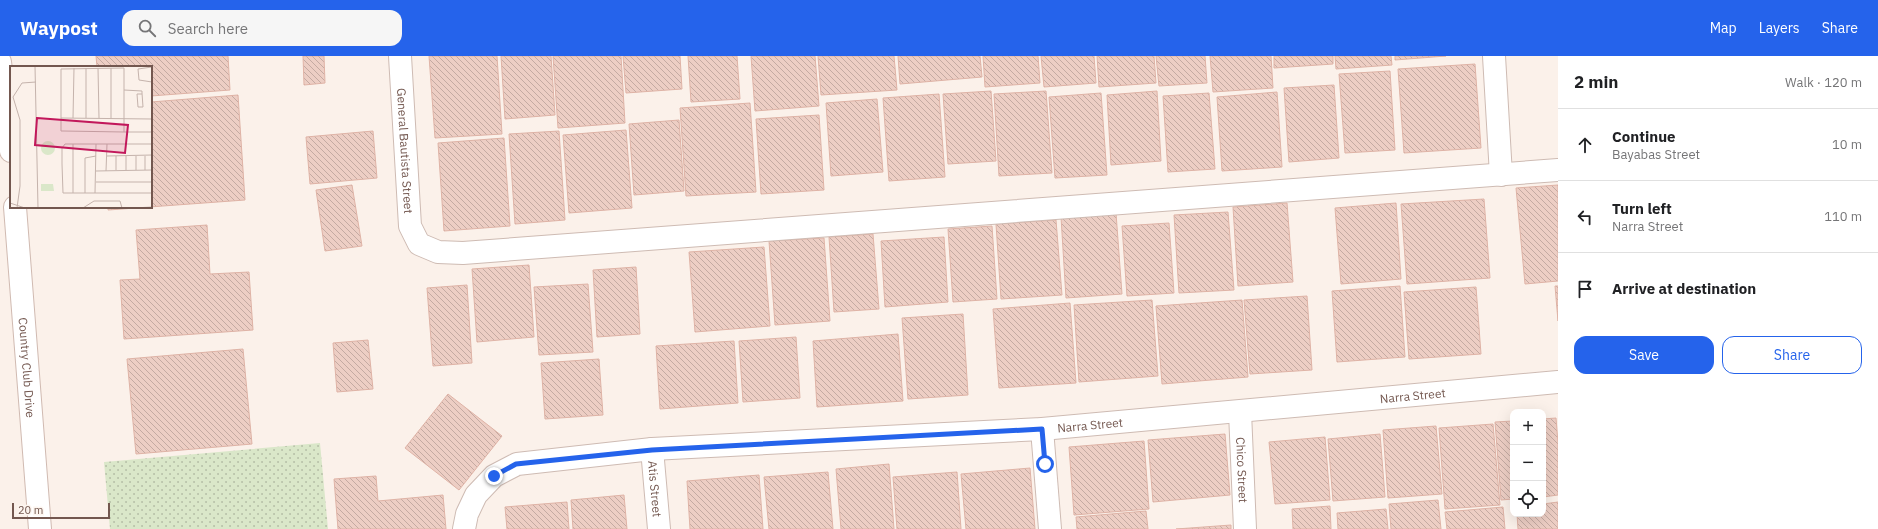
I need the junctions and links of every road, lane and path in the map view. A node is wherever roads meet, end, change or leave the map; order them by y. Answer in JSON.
{"nodes":[{"id":1,"x":400,"y":56,"type":"edge"},
{"id":2,"x":1494,"y":56,"type":"edge"},
{"id":3,"x":0,"y":62,"type":"edge"},
{"id":4,"x":10,"y":143,"type":"edge"},
{"id":5,"x":1558,"y":170,"type":"edge"},
{"id":6,"x":1501,"y":175,"type":"junction"},
{"id":7,"x":15,"y":208,"type":"edge"},
{"id":8,"x":1558,"y":382,"type":"edge"},
{"id":9,"x":1240,"y":412,"type":"junction"},
{"id":10,"x":1042,"y":429,"type":"junction"},
{"id":11,"x":652,"y":450,"type":"junction"},
{"id":12,"x":40,"y":529,"type":"edge"},
{"id":13,"x":464,"y":529,"type":"edge"},
{"id":14,"x":659,"y":529,"type":"edge"},
{"id":15,"x":1050,"y":529,"type":"edge"},
{"id":16,"x":1245,"y":529,"type":"edge"}],
"edges":[{"from":1,"to":6,"type":"street","name":"General Bautista Street"},
{"from":2,"to":6,"type":"street"},
{"from":3,"to":4,"type":"street"},
{"from":5,"to":6,"type":"street"},
{"from":7,"to":12,"type":"street","name":"Country Club Drive"},
{"from":8,"to":9,"type":"street","name":"Narra Street"},
{"from":9,"to":10,"type":"street","name":"Narra Street"},
{"from":9,"to":16,"type":"street","name":"Chico Street"},
{"from":10,"to":11,"type":"street","name":"Narra Street"},
{"from":10,"to":15,"type":"street"},
{"from":11,"to":13,"type":"street","name":"Narra Street"},
{"from":11,"to":14,"type":"street","name":"Atis Street"}]}
